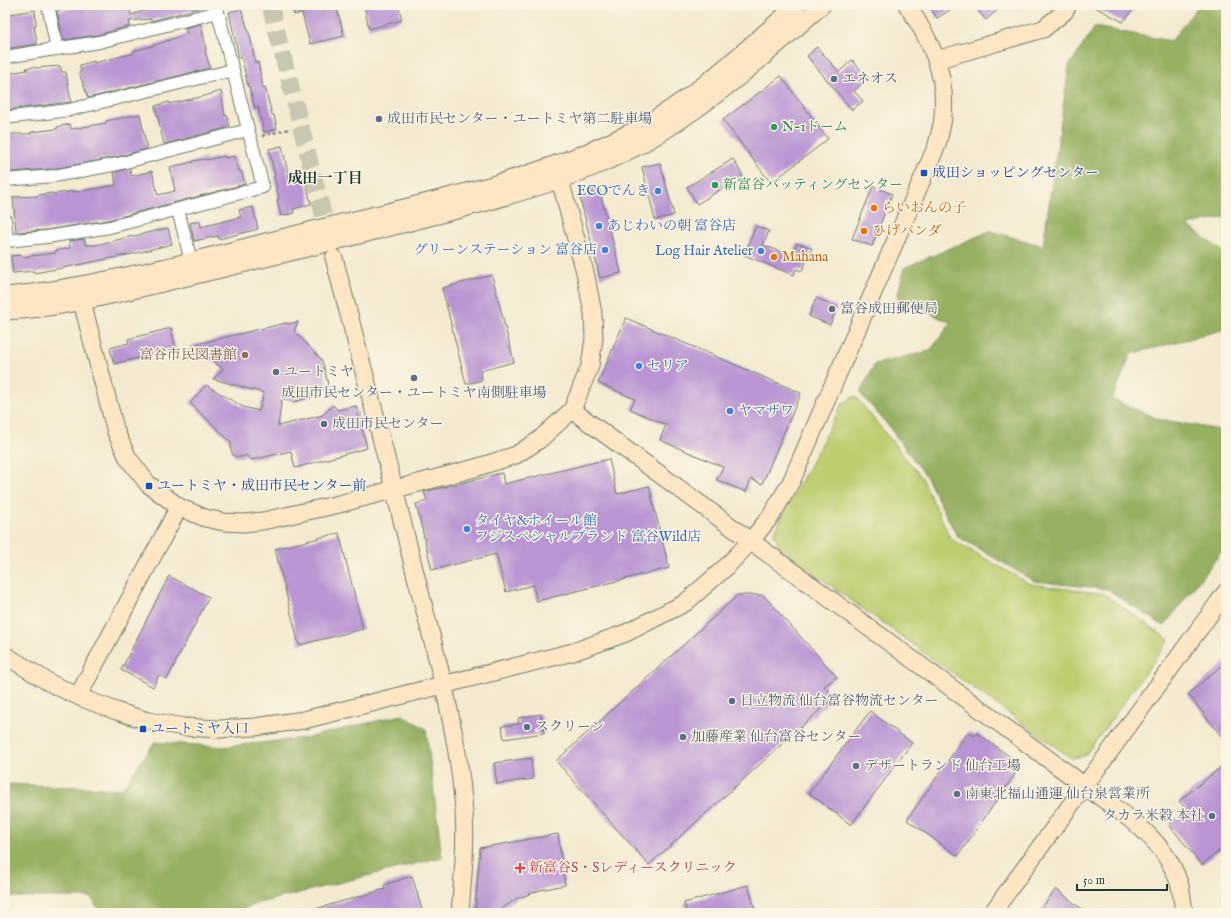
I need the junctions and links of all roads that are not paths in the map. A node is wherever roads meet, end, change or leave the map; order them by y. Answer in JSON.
{"nodes":[{"id":1,"x":48,"y":5,"type":"edge"},
{"id":2,"x":797,"y":5,"type":"edge"},
{"id":3,"x":822,"y":5,"type":"edge"},
{"id":4,"x":908,"y":5,"type":"edge"},
{"id":5,"x":1068,"y":5,"type":"edge"},
{"id":6,"x":217,"y":9,"type":"edge"},
{"id":7,"x":57,"y":49,"type":"junction"},
{"id":8,"x":5,"y":56,"type":"edge"},
{"id":9,"x":936,"y":60,"type":"junction"},
{"id":10,"x":233,"y":70,"type":"junction"},
{"id":11,"x":5,"y":118,"type":"edge"},
{"id":12,"x":250,"y":134,"type":"junction"},
{"id":13,"x":5,"y":180,"type":"edge"},
{"id":14,"x":560,"y":180,"type":"junction"},
{"id":15,"x":178,"y":210,"type":"junction"},
{"id":16,"x":5,"y":220,"type":"edge"},
{"id":17,"x":6,"y":241,"type":"edge"},
{"id":18,"x":334,"y":258,"type":"tunnel mouth"},
{"id":19,"x":190,"y":261,"type":"junction"},
{"id":20,"x":5,"y":296,"type":"edge"},
{"id":21,"x":82,"y":302,"type":"junction"},
{"id":22,"x":5,"y":311,"type":"edge"},
{"id":23,"x":572,"y":410,"type":"junction"},
{"id":24,"x":394,"y":490,"type":"junction"},
{"id":25,"x":179,"y":507,"type":"junction"},
{"id":26,"x":750,"y":542,"type":"junction"},
{"id":27,"x":1226,"y":592,"type":"edge"},
{"id":28,"x":5,"y":655,"type":"edge"},
{"id":29,"x":443,"y":685,"type":"junction"},
{"id":30,"x":78,"y":696,"type":"junction"},
{"id":31,"x":1085,"y":786,"type":"junction"},
{"id":32,"x":460,"y":913,"type":"edge"},
{"id":33,"x":992,"y":913,"type":"edge"},
{"id":34,"x":1184,"y":913,"type":"edge"}],
"edges":[{"from":1,"to":7,"type":"street"},
{"from":2,"to":19,"type":"street"},
{"from":3,"to":14,"type":"street"},
{"from":4,"to":9,"type":"street"},
{"from":5,"to":9,"type":"street"},
{"from":6,"to":7,"type":"street"},
{"from":6,"to":10,"type":"street"},
{"from":7,"to":8,"type":"street"},
{"from":9,"to":26,"type":"street"},
{"from":10,"to":11,"type":"street"},
{"from":10,"to":12,"type":"street"},
{"from":12,"to":13,"type":"street"},
{"from":12,"to":15,"type":"street"},
{"from":14,"to":21,"type":"street"},
{"from":14,"to":23,"type":"street"},
{"from":15,"to":17,"type":"street"},
{"from":15,"to":19,"type":"street"},
{"from":16,"to":17,"type":"street"},
{"from":18,"to":24,"type":"street"},
{"from":19,"to":20,"type":"street"},
{"from":21,"to":22,"type":"street"},
{"from":21,"to":25,"type":"street"},
{"from":23,"to":24,"type":"street"},
{"from":23,"to":26,"type":"street"},
{"from":24,"to":25,"type":"street"},
{"from":24,"to":29,"type":"street"},
{"from":25,"to":30,"type":"street"},
{"from":26,"to":29,"type":"street"},
{"from":26,"to":31,"type":"street"},
{"from":27,"to":31,"type":"street"},
{"from":28,"to":30,"type":"street"},
{"from":29,"to":30,"type":"street"},
{"from":29,"to":32,"type":"street"},
{"from":31,"to":33,"type":"street"},
{"from":31,"to":34,"type":"street"}]}
